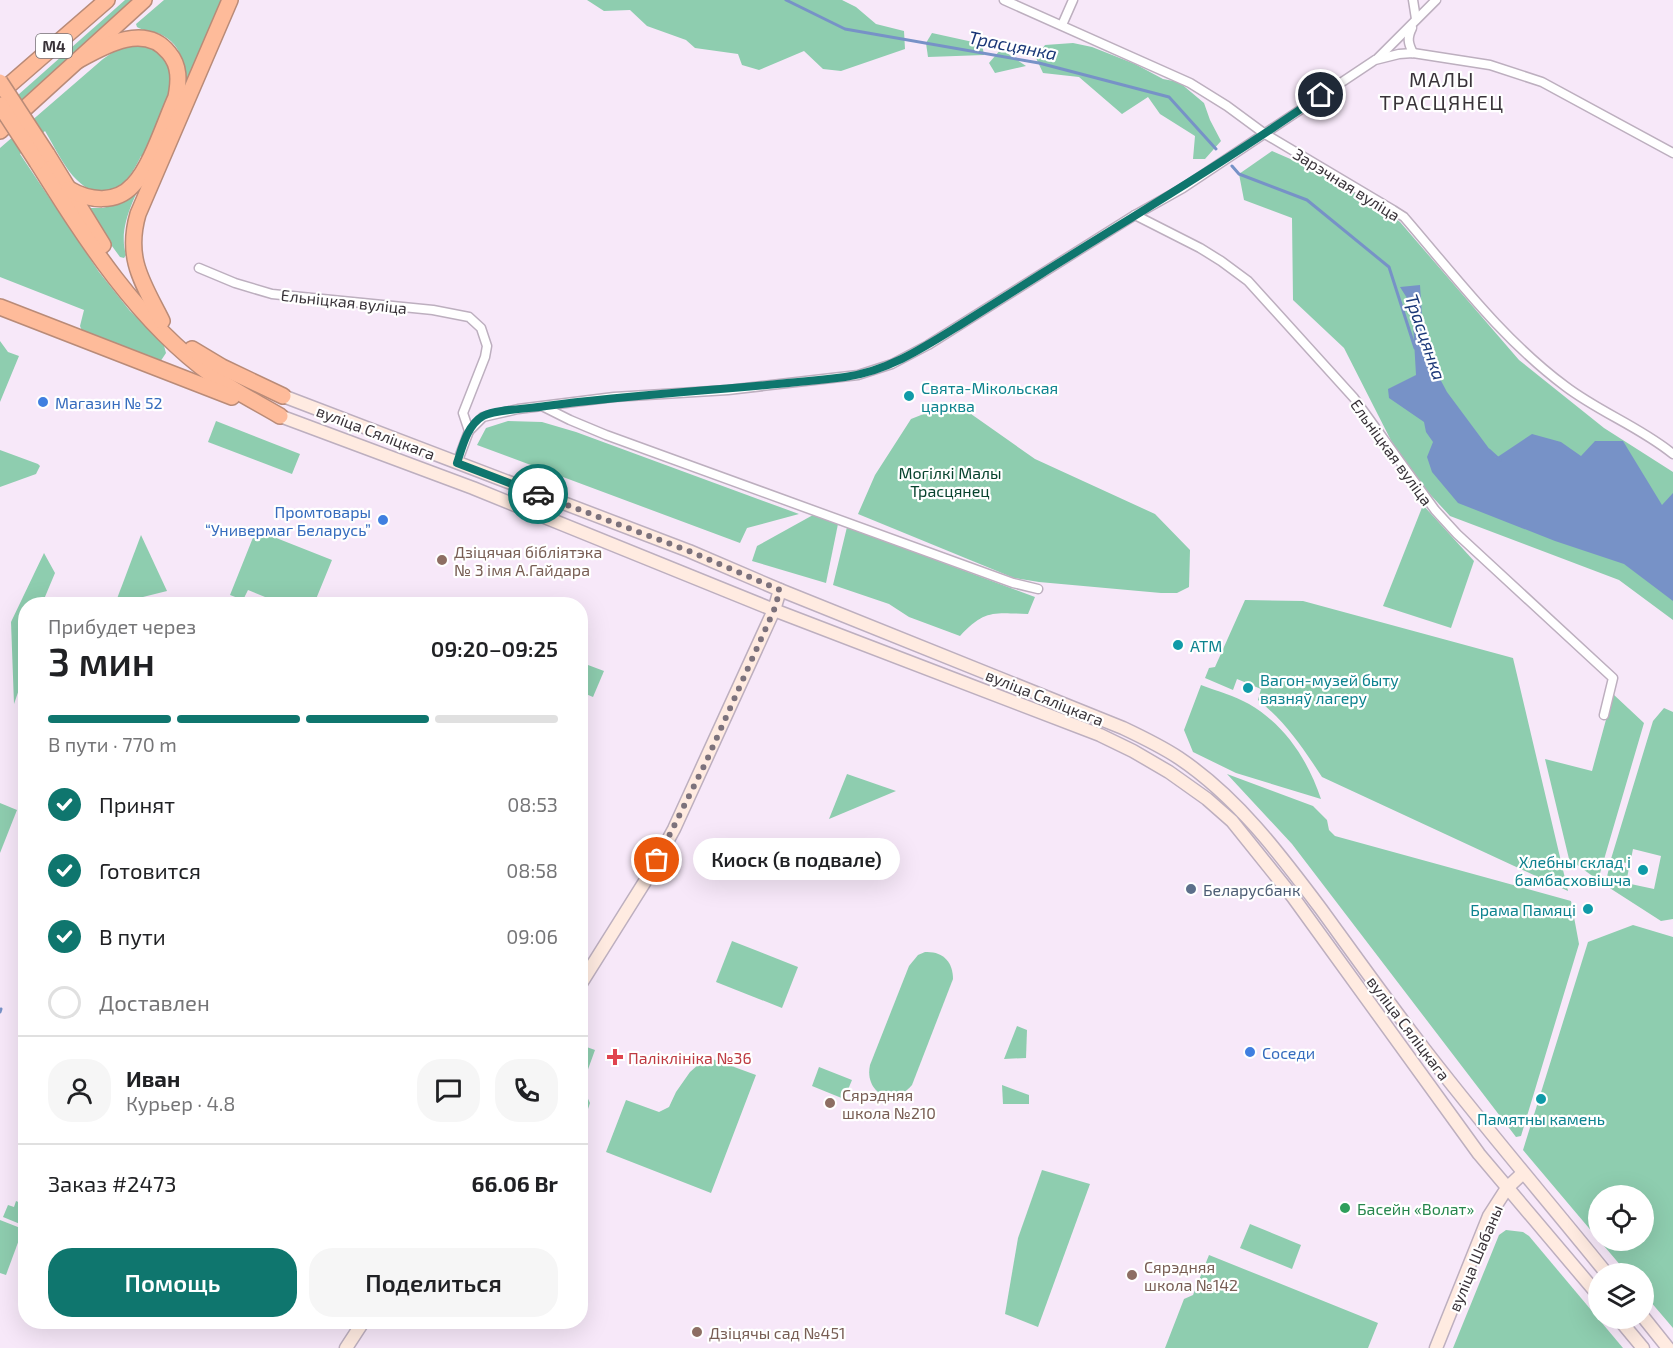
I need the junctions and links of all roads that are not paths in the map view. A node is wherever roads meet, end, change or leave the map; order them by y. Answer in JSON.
{"nodes":[{"id":1,"x":107,"y":0,"type":"edge"},
{"id":2,"x":144,"y":0,"type":"edge"},
{"id":3,"x":230,"y":0,"type":"edge"},
{"id":4,"x":1004,"y":0,"type":"edge"},
{"id":5,"x":1073,"y":0,"type":"edge"},
{"id":6,"x":1413,"y":0,"type":"edge"},
{"id":7,"x":1436,"y":0,"type":"edge"},
{"id":8,"x":1416,"y":19,"type":"junction"},
{"id":9,"x":1062,"y":26,"type":"junction"},
{"id":10,"x":1413,"y":53,"type":"junction"},
{"id":11,"x":1375,"y":60,"type":"junction"},
{"id":12,"x":76,"y":61,"type":"junction"},
{"id":13,"x":0,"y":82,"type":"edge"},
{"id":14,"x":0,"y":93,"type":"edge"},
{"id":15,"x":0,"y":105,"type":"edge"},
{"id":16,"x":0,"y":131,"type":"edge"},
{"id":17,"x":1265,"y":134,"type":"junction"},
{"id":18,"x":1673,"y":153,"type":"edge"},
{"id":19,"x":42,"y":158,"type":"junction"},
{"id":20,"x":68,"y":189,"type":"junction"},
{"id":21,"x":1135,"y":215,"type":"junction"},
{"id":22,"x":200,"y":268,"type":"dead end"},
{"id":23,"x":0,"y":307,"type":"edge"},
{"id":24,"x":162,"y":321,"type":"junction"},
{"id":25,"x":283,"y":396,"type":"joint"},
{"id":26,"x":544,"y":407,"type":"junction"},
{"id":27,"x":463,"y":413,"type":"junction"},
{"id":28,"x":280,"y":416,"type":"junction"},
{"id":29,"x":483,"y":417,"type":"junction"},
{"id":30,"x":469,"y":431,"type":"junction"},
{"id":31,"x":1673,"y":454,"type":"edge"},
{"id":32,"x":457,"y":463,"type":"junction"},
{"id":33,"x":451,"y":479,"type":"junction"},
{"id":34,"x":1038,"y":589,"type":"dead end"},
{"id":35,"x":780,"y":590,"type":"junction"},
{"id":36,"x":774,"y":610,"type":"junction"},
{"id":37,"x":1604,"y":715,"type":"dead end"},
{"id":38,"x":588,"y":972,"type":"edge"},
{"id":39,"x":1523,"y":1173,"type":"junction"},
{"id":40,"x":1507,"y":1188,"type":"junction"},
{"id":41,"x":1598,"y":1263,"type":"edge"},
{"id":42,"x":1588,"y":1283,"type":"edge"},
{"id":43,"x":358,"y":1329,"type":"edge"},
{"id":44,"x":1627,"y":1329,"type":"edge"},
{"id":45,"x":1653,"y":1329,"type":"edge"},
{"id":46,"x":346,"y":1348,"type":"edge"},
{"id":47,"x":1436,"y":1348,"type":"edge"},
{"id":48,"x":1643,"y":1348,"type":"edge"},
{"id":49,"x":1668,"y":1348,"type":"edge"}],
"edges":[{"from":1,"to":14,"type":"highway","number":"М4"},
{"from":2,"to":12,"type":"highway","number":"М4"},
{"from":3,"to":24,"type":"highway"},
{"from":4,"to":9,"type":"street","name":"Зарэчная вуліца"},
{"from":5,"to":9,"type":"street"},
{"from":6,"to":8,"type":"street"},
{"from":7,"to":8,"type":"street"},
{"from":8,"to":10,"type":"street"},
{"from":8,"to":11,"type":"street"},
{"from":9,"to":17,"type":"street","name":"Зарэчная вуліца"},
{"from":10,"to":11,"type":"street"},
{"from":10,"to":18,"type":"street"},
{"from":11,"to":17,"type":"street"},
{"from":12,"to":16,"type":"highway","number":"М4"},
{"from":12,"to":20,"type":"highway"},
{"from":13,"to":19,"type":"highway","bridge":true},
{"from":15,"to":19,"type":"highway","bridge":true},
{"from":17,"to":21,"type":"street"},
{"from":17,"to":31,"type":"street","name":"Зарэчная вуліца"},
{"from":19,"to":20,"type":"highway"},
{"from":19,"to":28,"type":"highway"},
{"from":20,"to":24,"type":"highway"},
{"from":21,"to":26,"type":"street"},
{"from":21,"to":37,"type":"street","name":"Ельніцкая вуліца"},
{"from":22,"to":27,"type":"street","name":"Ельніцкая вуліца"},
{"from":23,"to":28,"type":"highway"},
{"from":24,"to":25,"type":"highway"},
{"from":25,"to":32,"type":"main road","name":"вуліца Сяліцкага"},
{"from":26,"to":29,"type":"street"},
{"from":26,"to":34,"type":"street"},
{"from":27,"to":29,"type":"street"},
{"from":27,"to":30,"type":"street"},
{"from":28,"to":33,"type":"main road","name":"вуліца Сяліцкага"},
{"from":29,"to":30,"type":"street"},
{"from":30,"to":32,"type":"street"},
{"from":32,"to":33,"type":"main road"},
{"from":32,"to":35,"type":"main road","name":"вуліца Сяліцкага"},
{"from":33,"to":36,"type":"main road","name":"вуліца Сяліцкага"},
{"from":35,"to":36,"type":"main road"},
{"from":35,"to":39,"type":"main road","name":"вуліца Сяліцкага"},
{"from":36,"to":38,"type":"main road"},
{"from":36,"to":40,"type":"main road","name":"вуліца Сяліцкага"},
{"from":39,"to":40,"type":"main road","name":"вуліца Шабаны"},
{"from":39,"to":41,"type":"main road","name":"вуліца Сяліцкага"},
{"from":40,"to":42,"type":"main road","name":"вуліца Сяліцкага"},
{"from":40,"to":47,"type":"main road","name":"вуліца Шабаны"},
{"from":43,"to":46,"type":"main road"},
{"from":44,"to":48,"type":"main road"},
{"from":45,"to":49,"type":"main road"}]}
